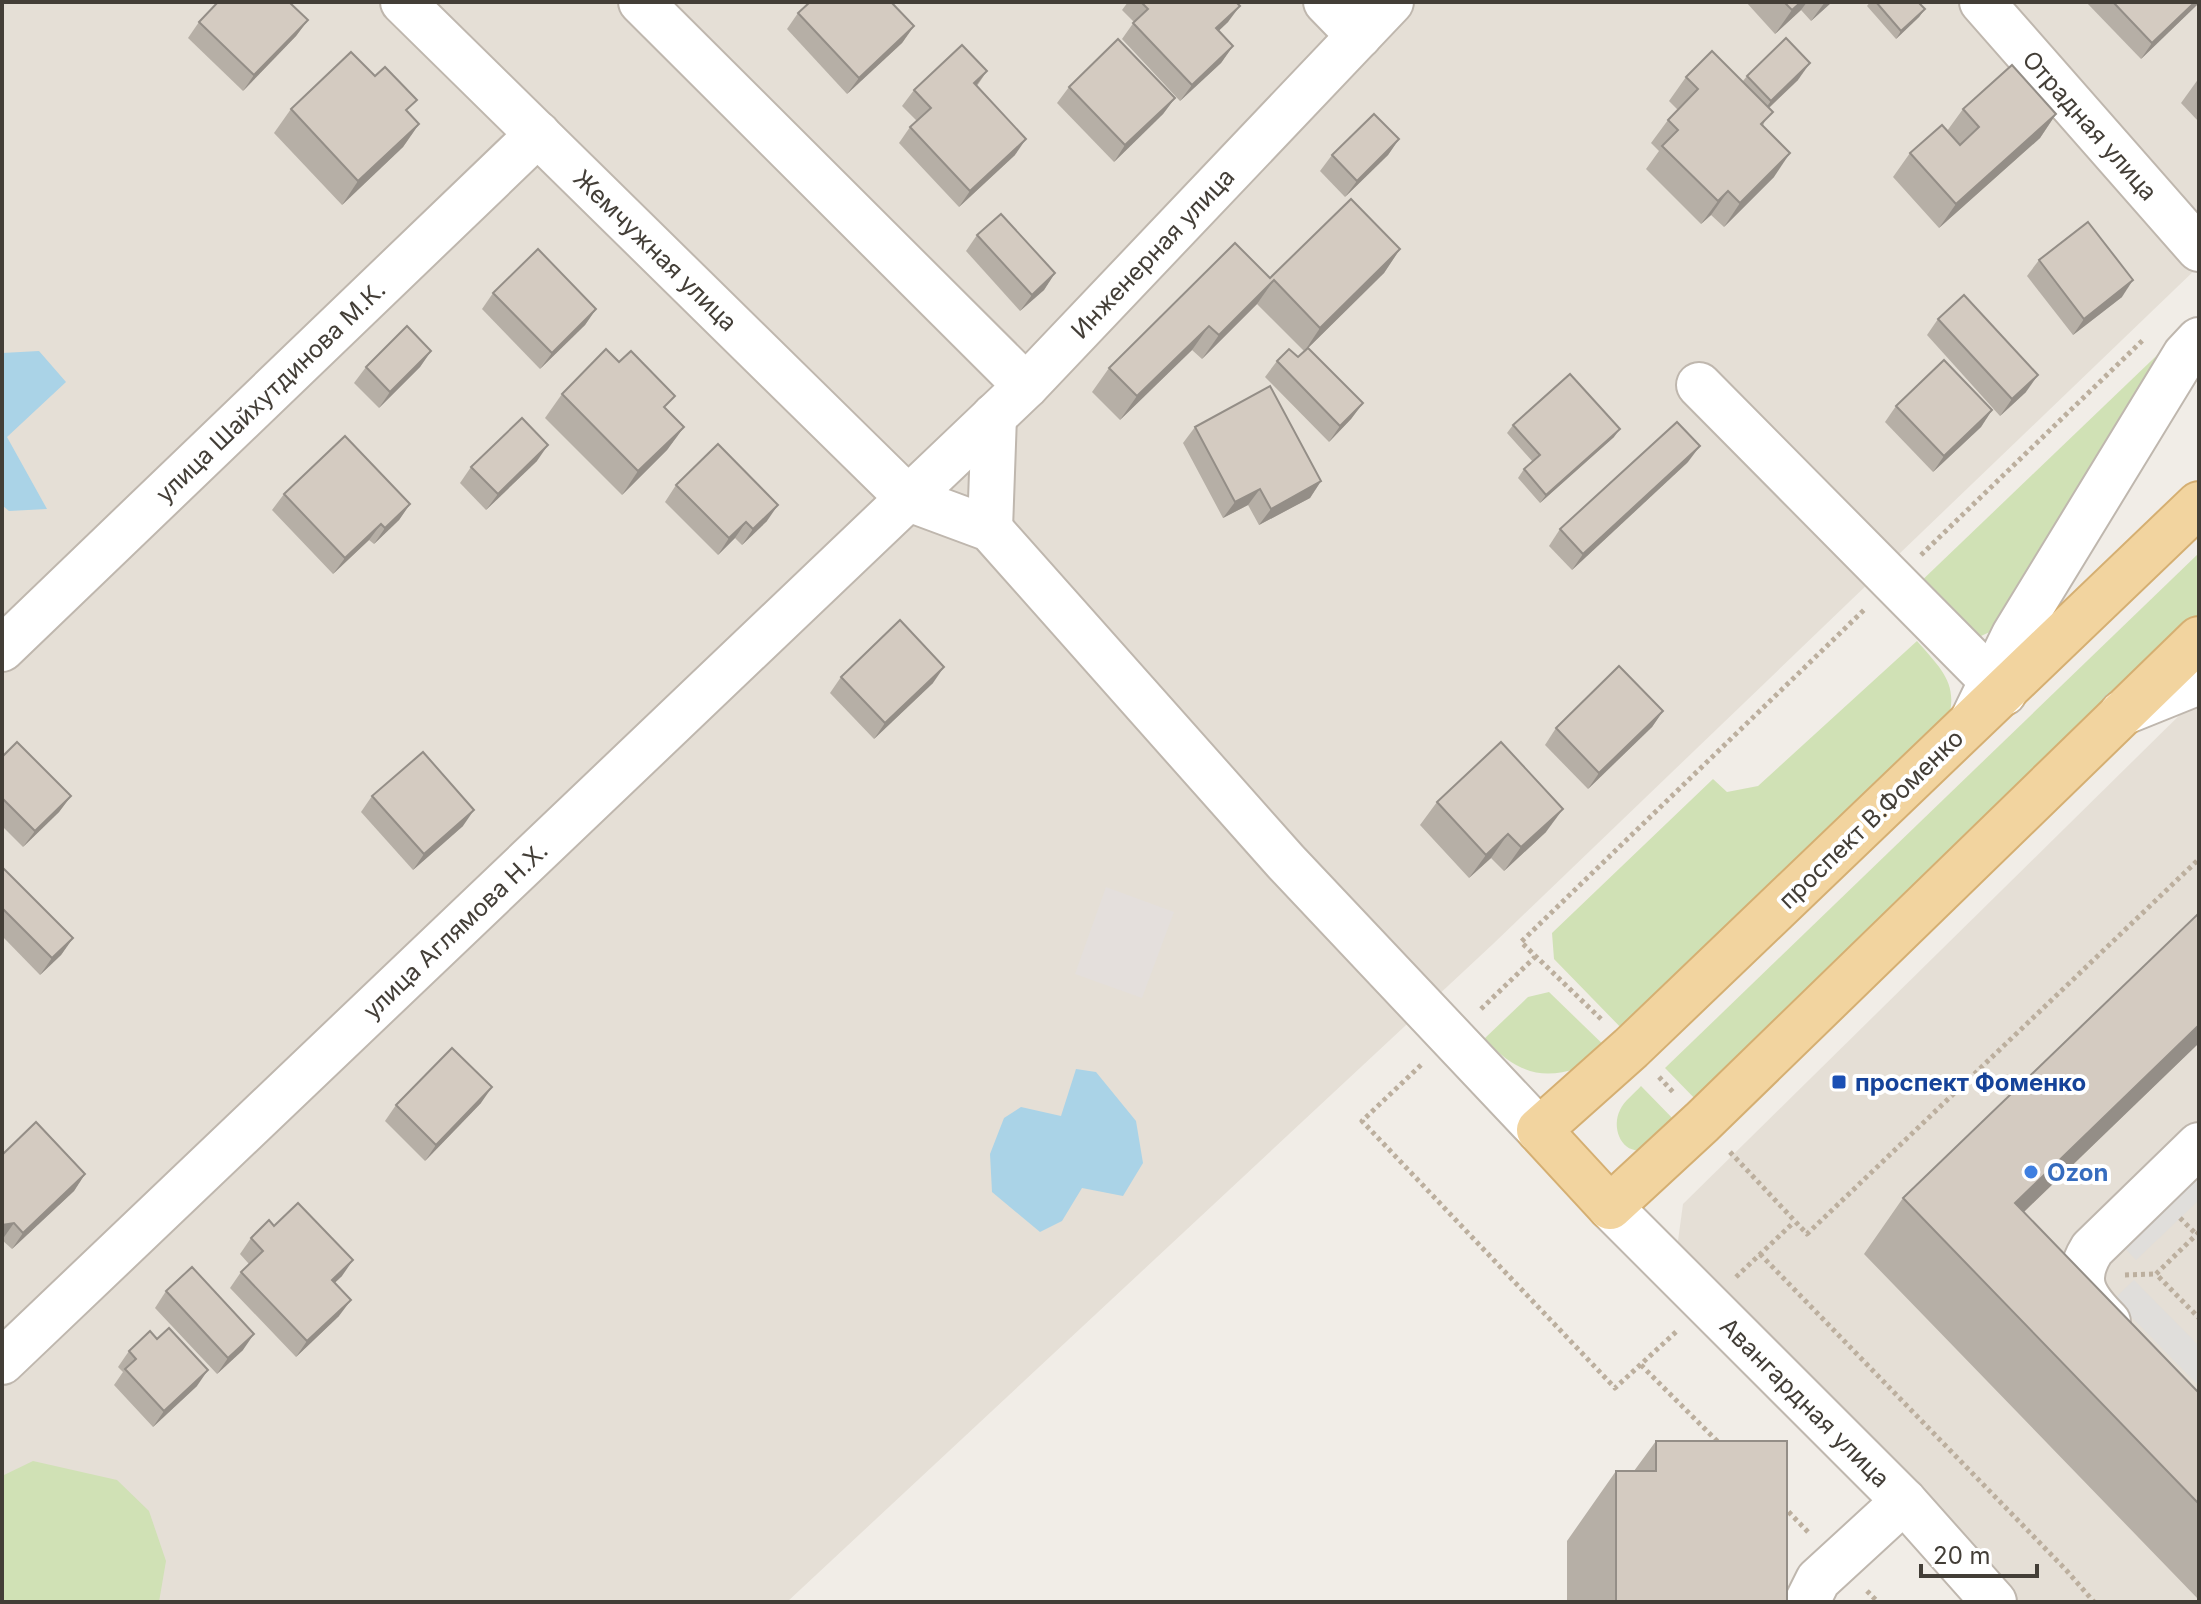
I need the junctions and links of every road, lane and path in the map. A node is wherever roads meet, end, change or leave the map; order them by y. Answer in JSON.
{"nodes":[{"id":1,"x":403,"y":2,"type":"edge"},
{"id":2,"x":641,"y":2,"type":"edge"},
{"id":3,"x":1326,"y":2,"type":"edge"},
{"id":4,"x":1391,"y":2,"type":"edge"},
{"id":5,"x":1982,"y":2,"type":"edge"},
{"id":6,"x":1359,"y":36,"type":"junction"},
{"id":7,"x":538,"y":134,"type":"junction"},
{"id":8,"x":2199,"y":249,"type":"edge"},
{"id":9,"x":2154,"y":329,"type":"dead end"},
{"id":10,"x":2199,"y":340,"type":"edge"},
{"id":11,"x":1699,"y":385,"type":"dead end"},
{"id":12,"x":1026,"y":386,"type":"junction"},
{"id":13,"x":994,"y":416,"type":"junction"},
{"id":14,"x":909,"y":499,"type":"junction"},
{"id":15,"x":2199,"y":504,"type":"edge"},
{"id":16,"x":990,"y":529,"type":"junction"},
{"id":17,"x":1893,"y":582,"type":"junction"},
{"id":18,"x":2199,"y":639,"type":"edge"},
{"id":19,"x":2,"y":649,"type":"edge"},
{"id":20,"x":2199,"y":682,"type":"edge"},
{"id":21,"x":1998,"y":687,"type":"junction"},
{"id":22,"x":2122,"y":713,"type":"junction"},
{"id":23,"x":2199,"y":859,"type":"edge"},
{"id":24,"x":1535,"y":957,"type":"junction"},
{"id":25,"x":1611,"y":1029,"type":"dead end"},
{"id":26,"x":1451,"y":1037,"type":"junction"},
{"id":27,"x":1658,"y":1076,"type":"dead end"},
{"id":28,"x":1679,"y":1098,"type":"dead end"},
{"id":29,"x":1539,"y":1130,"type":"junction"},
{"id":30,"x":1724,"y":1145,"type":"dead end"},
{"id":31,"x":2199,"y":1145,"type":"edge"},
{"id":32,"x":1610,"y":1207,"type":"junction"},
{"id":33,"x":1794,"y":1222,"type":"junction"},
{"id":34,"x":2199,"y":1232,"type":"edge"},
{"id":35,"x":1760,"y":1254,"type":"junction"},
{"id":36,"x":1726,"y":1286,"type":"dead end"},
{"id":37,"x":2199,"y":1318,"type":"edge"},
{"id":38,"x":1684,"y":1324,"type":"dead end"},
{"id":39,"x":2134,"y":1349,"type":"edge"},
{"id":40,"x":2,"y":1362,"type":"edge"},
{"id":41,"x":1641,"y":1365,"type":"junction"},
{"id":42,"x":1728,"y":1452,"type":"edge"},
{"id":43,"x":1772,"y":1496,"type":"edge"},
{"id":44,"x":1904,"y":1501,"type":"junction"},
{"id":45,"x":1838,"y":1562,"type":"junction"},
{"id":46,"x":1807,"y":1602,"type":"edge"},
{"id":47,"x":1878,"y":1602,"type":"edge"},
{"id":48,"x":1994,"y":1602,"type":"edge"},
{"id":49,"x":2094,"y":1602,"type":"edge"}],
"edges":[{"from":1,"to":7,"type":"street","name":"Жемчужная улица"},
{"from":2,"to":12,"type":"street"},
{"from":3,"to":6,"type":"street"},
{"from":4,"to":6,"type":"street","name":"Инженерная улица"},
{"from":5,"to":8,"type":"street","name":"Отрадная улица"},
{"from":6,"to":12,"type":"street","name":"Инженерная улица"},
{"from":7,"to":14,"type":"street","name":"Жемчужная улица"},
{"from":7,"to":19,"type":"street","name":"улица Шайхутдинова М.К."},
{"from":9,"to":17,"type":"path"},
{"from":10,"to":21,"type":"street"},
{"from":11,"to":17,"type":"street"},
{"from":12,"to":13,"type":"street","name":"Инженерная улица"},
{"from":13,"to":14,"type":"street","name":"Инженерная улица"},
{"from":13,"to":16,"type":"street"},
{"from":14,"to":16,"type":"street"},
{"from":14,"to":40,"type":"street","name":"улица Аглямова Н.Х."},
{"from":15,"to":21,"type":"main road","name":"проспект В.Фоменко"},
{"from":16,"to":26,"type":"street"},
{"from":17,"to":21,"type":"street"},
{"from":17,"to":24,"type":"path"},
{"from":18,"to":22,"type":"main road"},
{"from":20,"to":22,"type":"street"},
{"from":21,"to":29,"type":"main road","name":"проспект В.Фоменко"},
{"from":22,"to":32,"type":"main road"},
{"from":23,"to":33,"type":"path"},
{"from":24,"to":25,"type":"path"},
{"from":24,"to":26,"type":"path"},
{"from":26,"to":29,"type":"street"},
{"from":26,"to":41,"type":"path"},
{"from":27,"to":28,"type":"path"},
{"from":29,"to":32,"type":"main road"},
{"from":30,"to":33,"type":"path"},
{"from":31,"to":39,"type":"street"},
{"from":32,"to":44,"type":"street","name":"Авангардная улица"},
{"from":33,"to":35,"type":"path"},
{"from":34,"to":37,"type":"path"},
{"from":35,"to":36,"type":"path"},
{"from":35,"to":49,"type":"path"},
{"from":38,"to":41,"type":"path"},
{"from":41,"to":42,"type":"path"},
{"from":43,"to":45,"type":"path"},
{"from":44,"to":45,"type":"street"},
{"from":44,"to":48,"type":"street","name":"Авангардная улица"},
{"from":45,"to":46,"type":"street"},
{"from":45,"to":47,"type":"path"}]}
